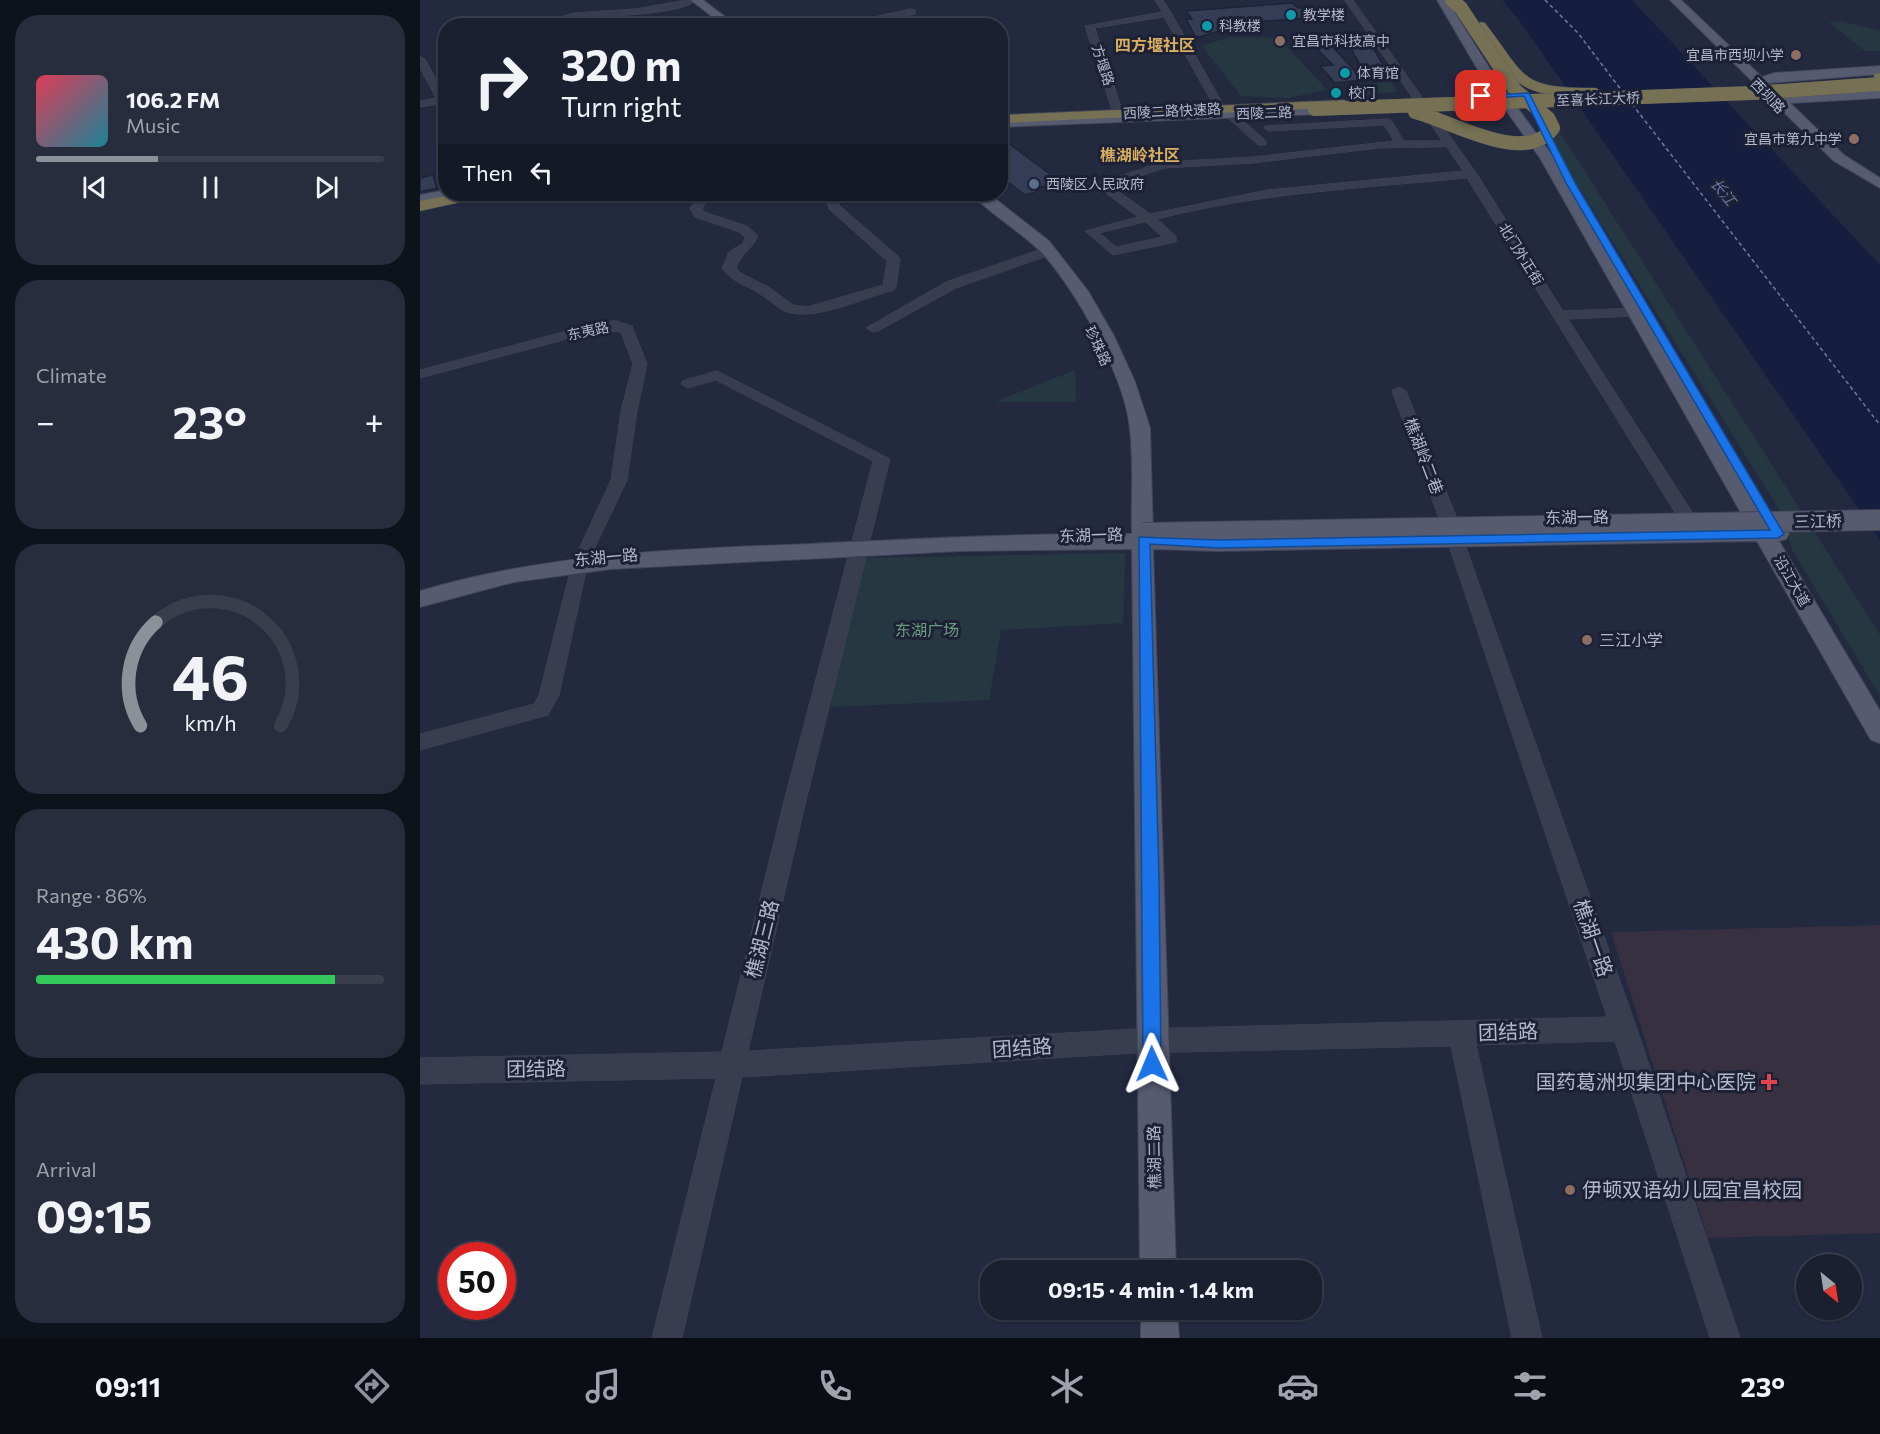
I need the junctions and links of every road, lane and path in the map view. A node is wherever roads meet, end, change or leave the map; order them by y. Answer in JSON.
{"nodes":[{"id":1,"x":1159,"y":0,"type":"edge"},
{"id":2,"x":1349,"y":0,"type":"edge"},
{"id":3,"x":1675,"y":0,"type":"edge"},
{"id":4,"x":691,"y":1,"type":"edge"},
{"id":5,"x":1453,"y":3,"type":"edge"},
{"id":6,"x":635,"y":12,"type":"junction"},
{"id":7,"x":912,"y":12,"type":"dead end"},
{"id":8,"x":1168,"y":14,"type":"junction"},
{"id":9,"x":566,"y":18,"type":"edge"},
{"id":10,"x":629,"y":18,"type":"edge"},
{"id":11,"x":713,"y":18,"type":"edge"},
{"id":12,"x":719,"y":18,"type":"edge"},
{"id":13,"x":879,"y":18,"type":"edge"},
{"id":14,"x":420,"y":59,"type":"edge"},
{"id":15,"x":1746,"y":69,"type":"junction"},
{"id":16,"x":1784,"y":76,"type":"junction"},
{"id":17,"x":1880,"y":82,"type":"edge"},
{"id":18,"x":438,"y":88,"type":"edge"},
{"id":19,"x":1596,"y":92,"type":"junction"},
{"id":20,"x":1764,"y":92,"type":"junction"},
{"id":21,"x":1516,"y":99,"type":"junction"},
{"id":22,"x":438,"y":103,"type":"edge"},
{"id":23,"x":1421,"y":103,"type":"junction"},
{"id":24,"x":420,"y":104,"type":"edge"},
{"id":25,"x":1344,"y":104,"type":"junction"},
{"id":26,"x":1315,"y":109,"type":"junction"},
{"id":27,"x":1117,"y":110,"type":"junction"},
{"id":28,"x":1227,"y":112,"type":"junction"},
{"id":29,"x":1251,"y":113,"type":"joint"},
{"id":30,"x":1008,"y":120,"type":"edge"},
{"id":31,"x":1008,"y":121,"type":"edge"},
{"id":32,"x":1008,"y":121,"type":"edge"},
{"id":33,"x":1008,"y":121,"type":"edge"},
{"id":34,"x":1008,"y":121,"type":"edge"},
{"id":35,"x":1269,"y":128,"type":"dead end"},
{"id":36,"x":1262,"y":143,"type":"dead end"},
{"id":37,"x":1400,"y":143,"type":"junction"},
{"id":38,"x":1449,"y":144,"type":"junction"},
{"id":39,"x":1470,"y":174,"type":"junction"},
{"id":40,"x":1876,"y":182,"type":"edge"},
{"id":41,"x":438,"y":197,"type":"edge"},
{"id":42,"x":438,"y":199,"type":"edge"},
{"id":43,"x":438,"y":201,"type":"edge"},
{"id":44,"x":440,"y":201,"type":"edge"},
{"id":45,"x":703,"y":201,"type":"edge"},
{"id":46,"x":832,"y":201,"type":"edge"},
{"id":47,"x":979,"y":201,"type":"edge"},
{"id":48,"x":988,"y":201,"type":"edge"},
{"id":49,"x":420,"y":204,"type":"edge"},
{"id":50,"x":1148,"y":218,"type":"junction"},
{"id":51,"x":1042,"y":253,"type":"junction"},
{"id":52,"x":1635,"y":312,"type":"junction"},
{"id":53,"x":1559,"y":315,"type":"junction"},
{"id":54,"x":873,"y":328,"type":"dead end"},
{"id":55,"x":420,"y":374,"type":"edge"},
{"id":56,"x":688,"y":384,"type":"dead end"},
{"id":57,"x":1399,"y":391,"type":"dead end"},
{"id":58,"x":1685,"y":514,"type":"junction"},
{"id":59,"x":1880,"y":520,"type":"edge"},
{"id":60,"x":1765,"y":524,"type":"junction"},
{"id":61,"x":1880,"y":528,"type":"edge"},
{"id":62,"x":1453,"y":530,"type":"junction"},
{"id":63,"x":1139,"y":537,"type":"junction"},
{"id":64,"x":858,"y":545,"type":"junction"},
{"id":65,"x":583,"y":561,"type":"junction"},
{"id":66,"x":420,"y":591,"type":"edge"},
{"id":67,"x":420,"y":599,"type":"edge"},
{"id":68,"x":1880,"y":705,"type":"edge"},
{"id":69,"x":1880,"y":733,"type":"edge"},
{"id":70,"x":420,"y":742,"type":"edge"},
{"id":71,"x":1622,"y":1024,"type":"junction"},
{"id":72,"x":1461,"y":1034,"type":"junction"},
{"id":73,"x":1144,"y":1036,"type":"junction"},
{"id":74,"x":733,"y":1059,"type":"junction"},
{"id":75,"x":420,"y":1060,"type":"edge"},
{"id":76,"x":420,"y":1071,"type":"edge"},
{"id":77,"x":1141,"y":1260,"type":"edge"},
{"id":78,"x":1157,"y":1260,"type":"edge"},
{"id":79,"x":1142,"y":1320,"type":"edge"},
{"id":80,"x":1159,"y":1320,"type":"edge"},
{"id":81,"x":667,"y":1338,"type":"edge"},
{"id":82,"x":1143,"y":1338,"type":"edge"},
{"id":83,"x":1160,"y":1338,"type":"edge"},
{"id":84,"x":1527,"y":1338,"type":"edge"},
{"id":85,"x":1725,"y":1338,"type":"edge"}],
"edges":[{"from":1,"to":8,"type":"street"},
{"from":2,"to":23,"type":"street","name":"北门外正街"},
{"from":3,"to":15,"type":"main road","name":"西坝路"},
{"from":4,"to":6,"type":"street"},
{"from":4,"to":11,"type":"main road"},
{"from":4,"to":12,"type":"main road"},
{"from":5,"to":19,"type":"highway","bridge":true},
{"from":5,"to":21,"type":"main road","name":"沿江大道"},
{"from":5,"to":21,"type":"main road","name":"沿江大道"},
{"from":5,"to":21,"type":"highway","bridge":true},
{"from":5,"to":25,"type":"highway"},
{"from":5,"to":26,"type":"highway","bridge":true},
{"from":6,"to":9,"type":"street"},
{"from":6,"to":10,"type":"street"},
{"from":7,"to":13,"type":"street"},
{"from":8,"to":27,"type":"street","name":"方堰路"},
{"from":8,"to":28,"type":"street"},
{"from":14,"to":18,"type":"street"},
{"from":15,"to":16,"type":"main road"},
{"from":15,"to":20,"type":"main road","name":"西坝路"},
{"from":16,"to":17,"type":"main road"},
{"from":16,"to":20,"type":"main road"},
{"from":17,"to":20,"type":"highway","name":"至喜长江大桥","bridge":true},
{"from":17,"to":20,"type":"main road"},
{"from":19,"to":20,"type":"highway","name":"至喜长江大桥"},
{"from":19,"to":25,"type":"highway","name":"至喜长江大桥","bridge":true},
{"from":20,"to":21,"type":"highway","name":"至喜长江大桥","bridge":true},
{"from":20,"to":40,"type":"main road","name":"西坝路"},
{"from":21,"to":23,"type":"main road","name":"西陵二路"},
{"from":21,"to":26,"type":"highway","name":"至喜长江大桥","bridge":true},
{"from":21,"to":52,"type":"main road","name":"沿江大道"},
{"from":21,"to":60,"type":"main road","name":"沿江大道"},
{"from":22,"to":24,"type":"street"},
{"from":23,"to":28,"type":"main road","name":"西陵二路"},
{"from":23,"to":29,"type":"main road","name":"西陵二路"},
{"from":23,"to":38,"type":"street","name":"北门外正街"},
{"from":25,"to":31,"type":"highway","name":"西陵二路快速路","bridge":true},
{"from":26,"to":32,"type":"highway","name":"西陵二路快速路"},
{"from":27,"to":28,"type":"main road","name":"西陵二路"},
{"from":27,"to":30,"type":"main road","name":"西陵二路"},
{"from":28,"to":29,"type":"highway"},
{"from":28,"to":33,"type":"highway"},
{"from":28,"to":34,"type":"main road","name":"西陵二路"},
{"from":28,"to":36,"type":"street"},
{"from":35,"to":37,"type":"street"},
{"from":37,"to":38,"type":"street"},
{"from":37,"to":50,"type":"street"},
{"from":38,"to":39,"type":"street","name":"北门外正街"},
{"from":39,"to":50,"type":"street"},
{"from":39,"to":53,"type":"street","name":"北门外正街"},
{"from":41,"to":49,"type":"main road"},
{"from":42,"to":49,"type":"highway"},
{"from":43,"to":49,"type":"highway"},
{"from":44,"to":49,"type":"main road"},
{"from":45,"to":46,"type":"street"},
{"from":47,"to":51,"type":"main road","name":"珍珠路"},
{"from":48,"to":63,"type":"main road","name":"珍珠路"},
{"from":50,"to":50,"type":"street"},
{"from":51,"to":54,"type":"street"},
{"from":51,"to":63,"type":"main road","name":"珍珠路"},
{"from":52,"to":53,"type":"street"},
{"from":52,"to":60,"type":"main road","name":"沿江大道"},
{"from":53,"to":58,"type":"street","name":"北门外正街"},
{"from":55,"to":65,"type":"street","name":"东夷路"},
{"from":56,"to":64,"type":"street","name":"樵湖三路"},
{"from":57,"to":62,"type":"street","name":"樵湖岭二巷"},
{"from":58,"to":60,"type":"main road","name":"东湖一路"},
{"from":58,"to":62,"type":"main road","name":"东湖一路"},
{"from":59,"to":63,"type":"main road","name":"三江桥","bridge":true},
{"from":60,"to":62,"type":"main road"},
{"from":60,"to":68,"type":"main road","name":"沿江大道"},
{"from":60,"to":69,"type":"main road","name":"沿江大道"},
{"from":61,"to":63,"type":"main road","name":"三江桥"},
{"from":62,"to":63,"type":"main road"},
{"from":62,"to":71,"type":"street","name":"樵湖一路"},
{"from":63,"to":64,"type":"main road"},
{"from":63,"to":73,"type":"main road","name":"樵湖二路"},
{"from":64,"to":65,"type":"main road"},
{"from":64,"to":74,"type":"street","name":"樵湖三路"},
{"from":65,"to":66,"type":"main road","name":"东湖一路"},
{"from":65,"to":67,"type":"main road"},
{"from":65,"to":70,"type":"street"},
{"from":71,"to":72,"type":"street","name":"团结路"},
{"from":71,"to":73,"type":"street","name":"团结路"},
{"from":71,"to":85,"type":"street","name":"樵湖一路"},
{"from":72,"to":73,"type":"street","name":"团结路"},
{"from":72,"to":84,"type":"street"},
{"from":73,"to":74,"type":"street","name":"团结路"},
{"from":73,"to":77,"type":"main road","name":"樵湖二路"},
{"from":73,"to":78,"type":"main road","name":"樵湖二路"},
{"from":74,"to":75,"type":"street","name":"团结路"},
{"from":74,"to":76,"type":"street","name":"团结路"},
{"from":74,"to":81,"type":"street","name":"樵湖三路"},
{"from":79,"to":82,"type":"main road"},
{"from":80,"to":83,"type":"main road"}]}
